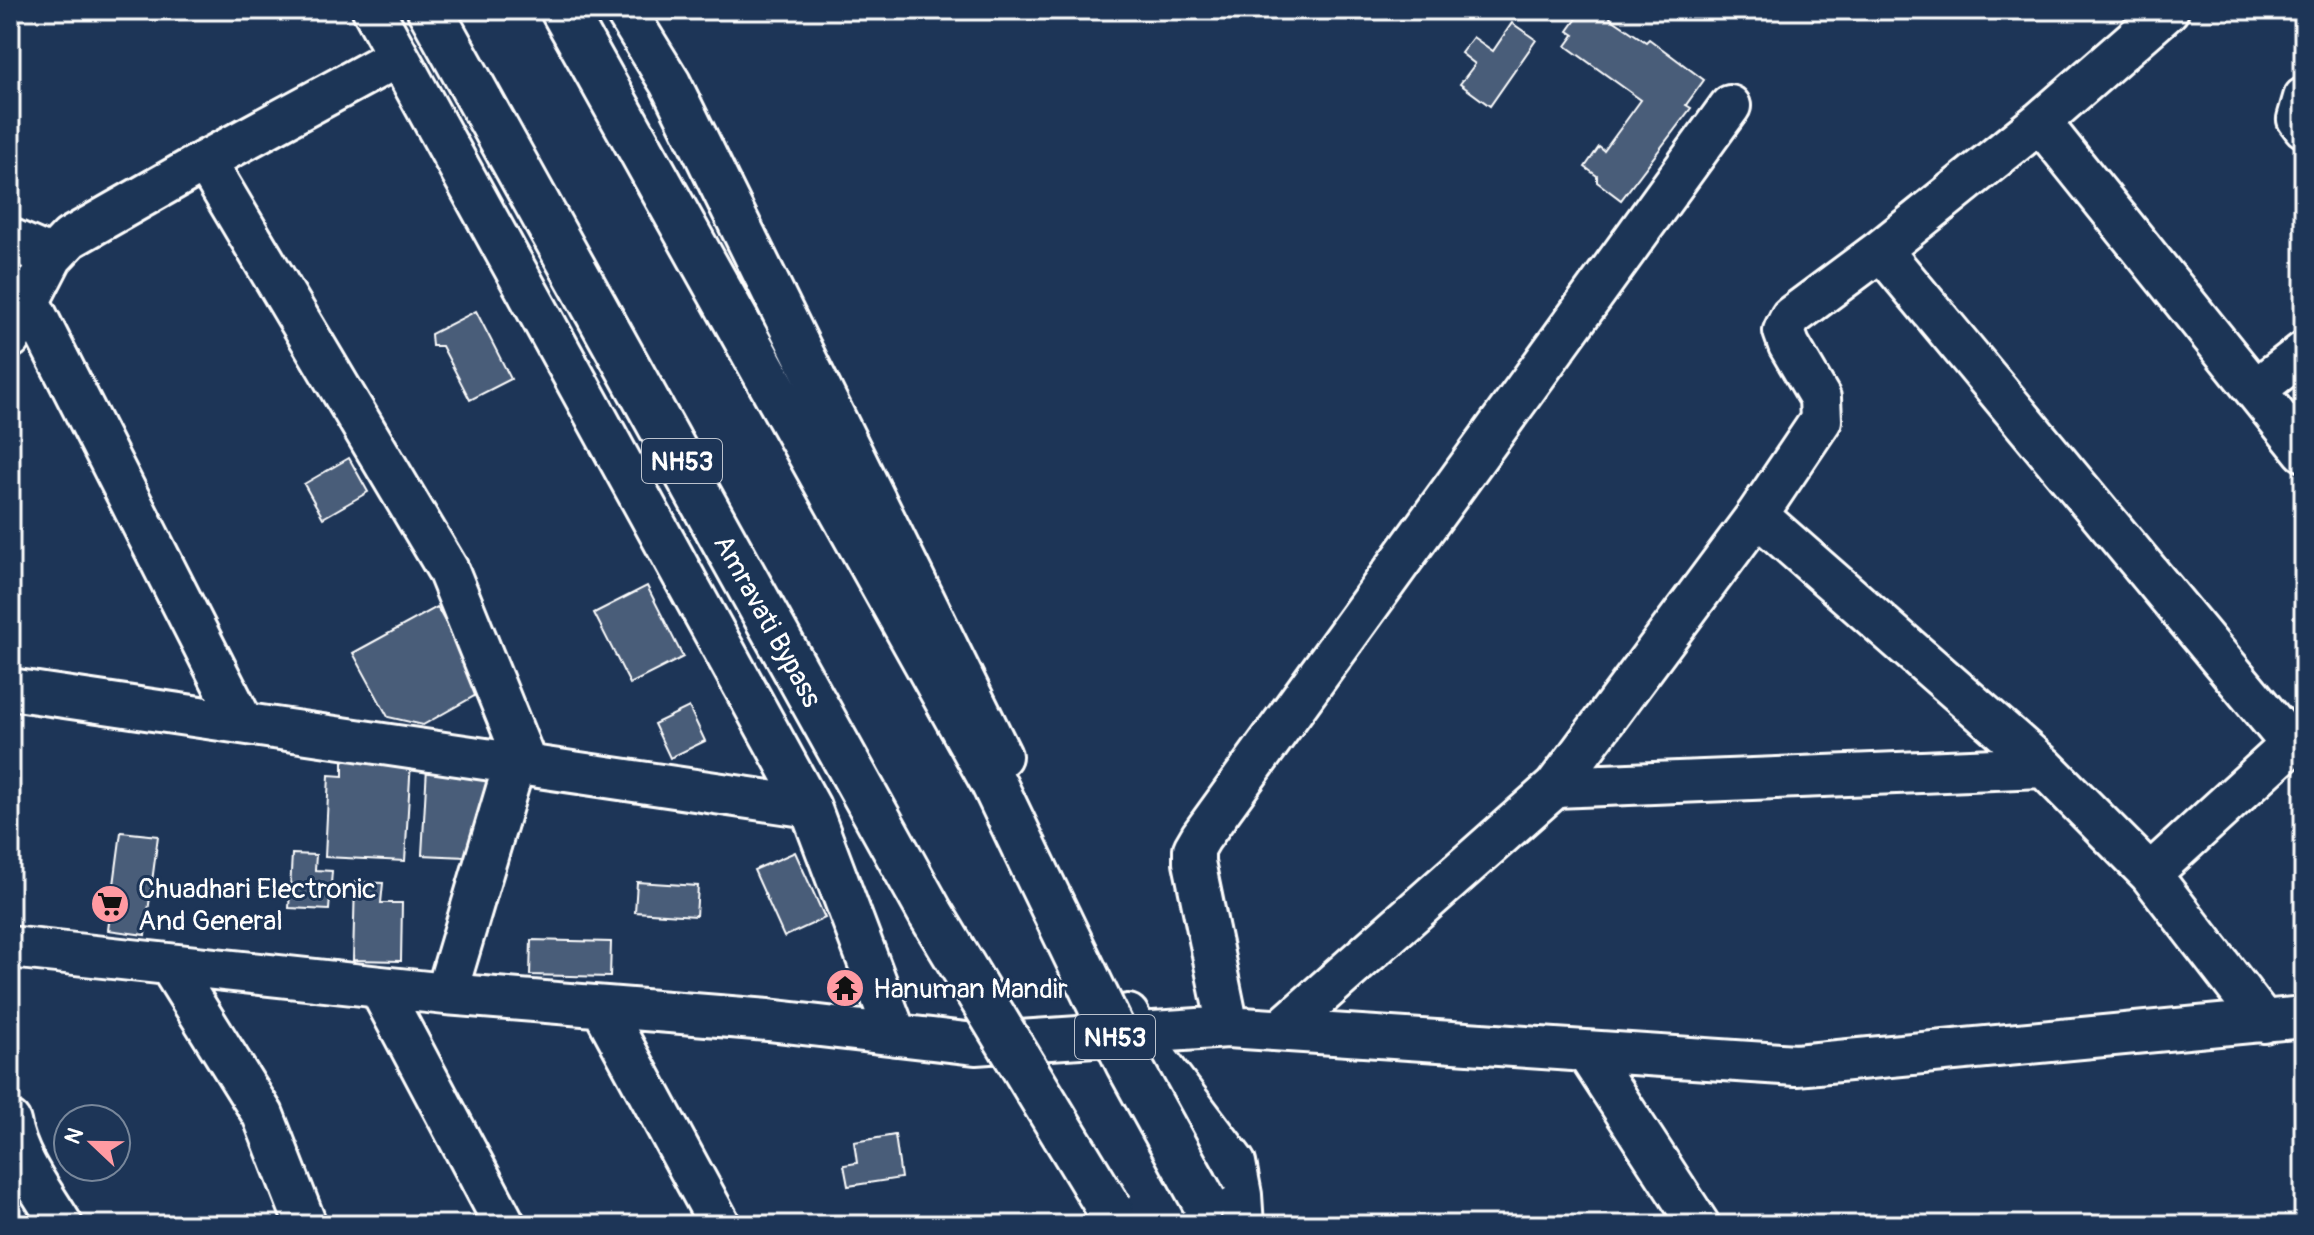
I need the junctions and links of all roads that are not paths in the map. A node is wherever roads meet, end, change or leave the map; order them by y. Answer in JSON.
{"nodes":[{"id":1,"x":373,"y":10,"type":"edge"},
{"id":2,"x":430,"y":10,"type":"edge"},
{"id":3,"x":563,"y":10,"type":"edge"},
{"id":4,"x":625,"y":10,"type":"edge"},
{"id":5,"x":2168,"y":10,"type":"edge"},
{"id":6,"x":397,"y":57,"type":"junction"},
{"id":7,"x":2304,"y":98,"type":"edge"},
{"id":8,"x":1730,"y":106,"type":"dead end"},
{"id":9,"x":2040,"y":122,"type":"junction"},
{"id":10,"x":2304,"y":127,"type":"edge"},
{"id":11,"x":205,"y":161,"type":"junction"},
{"id":12,"x":10,"y":239,"type":"edge"},
{"id":13,"x":1881,"y":250,"type":"junction"},
{"id":14,"x":52,"y":257,"type":"junction"},
{"id":15,"x":29,"y":301,"type":"junction"},
{"id":16,"x":10,"y":338,"type":"edge"},
{"id":17,"x":2304,"y":352,"type":"edge"},
{"id":18,"x":2255,"y":390,"type":"junction"},
{"id":19,"x":2304,"y":451,"type":"edge"},
{"id":20,"x":1757,"y":515,"type":"junction"},
{"id":21,"x":10,"y":689,"type":"edge"},
{"id":22,"x":243,"y":723,"type":"junction"},
{"id":23,"x":2298,"y":739,"type":"edge"},
{"id":24,"x":520,"y":762,"type":"junction"},
{"id":25,"x":2044,"y":767,"type":"junction"},
{"id":26,"x":1555,"y":787,"type":"junction"},
{"id":27,"x":810,"y":807,"type":"junction"},
{"id":28,"x":2150,"y":874,"type":"junction"},
{"id":29,"x":10,"y":947,"type":"edge"},
{"id":30,"x":169,"y":964,"type":"junction"},
{"id":31,"x":379,"y":987,"type":"junction"},
{"id":32,"x":446,"y":994,"type":"junction"},
{"id":33,"x":602,"y":1007,"type":"junction"},
{"id":34,"x":2304,"y":1017,"type":"edge"},
{"id":35,"x":2264,"y":1022,"type":"junction"},
{"id":36,"x":1228,"y":1027,"type":"junction"},
{"id":37,"x":1281,"y":1030,"type":"junction"},
{"id":38,"x":1137,"y":1033,"type":"junction"},
{"id":39,"x":896,"y":1035,"type":"junction"},
{"id":40,"x":1586,"y":1051,"type":"junction"},
{"id":41,"x":10,"y":1122,"type":"edge"},
{"id":42,"x":1210,"y":1213,"type":"edge"},
{"id":43,"x":1115,"y":1220,"type":"edge"},
{"id":44,"x":62,"y":1225,"type":"edge"},
{"id":45,"x":306,"y":1225,"type":"edge"},
{"id":46,"x":505,"y":1225,"type":"edge"},
{"id":47,"x":720,"y":1225,"type":"edge"},
{"id":48,"x":1243,"y":1225,"type":"edge"},
{"id":49,"x":1699,"y":1225,"type":"edge"}],
"edges":[{"from":1,"to":6,"type":"street"},
{"from":2,"to":43,"type":"highway","name":"Amravati Bypass","number":"NH53","bridge":true},
{"from":3,"to":42,"type":"highway","number":"NH53","bridge":true},
{"from":4,"to":38,"type":"street"},
{"from":5,"to":9,"type":"street"},
{"from":6,"to":11,"type":"street"},
{"from":6,"to":27,"type":"street"},
{"from":7,"to":10,"type":"street"},
{"from":8,"to":36,"type":"street"},
{"from":9,"to":13,"type":"street"},
{"from":9,"to":18,"type":"street"},
{"from":11,"to":14,"type":"street"},
{"from":11,"to":24,"type":"street"},
{"from":12,"to":14,"type":"street"},
{"from":13,"to":20,"type":"street"},
{"from":13,"to":23,"type":"street"},
{"from":14,"to":15,"type":"street"},
{"from":15,"to":16,"type":"street"},
{"from":15,"to":22,"type":"street"},
{"from":17,"to":18,"type":"street"},
{"from":18,"to":19,"type":"street"},
{"from":20,"to":25,"type":"street"},
{"from":20,"to":26,"type":"street"},
{"from":21,"to":22,"type":"street"},
{"from":22,"to":24,"type":"street"},
{"from":23,"to":28,"type":"street"},
{"from":24,"to":27,"type":"street"},
{"from":24,"to":32,"type":"street"},
{"from":25,"to":26,"type":"street"},
{"from":25,"to":28,"type":"street"},
{"from":26,"to":37,"type":"street"},
{"from":27,"to":39,"type":"street"},
{"from":28,"to":35,"type":"street"},
{"from":29,"to":30,"type":"street"},
{"from":30,"to":31,"type":"street"},
{"from":30,"to":45,"type":"street"},
{"from":31,"to":32,"type":"street"},
{"from":31,"to":46,"type":"street"},
{"from":32,"to":33,"type":"street"},
{"from":33,"to":39,"type":"street"},
{"from":33,"to":47,"type":"street"},
{"from":34,"to":35,"type":"street"},
{"from":35,"to":40,"type":"street"},
{"from":36,"to":37,"type":"street"},
{"from":36,"to":38,"type":"street"},
{"from":37,"to":40,"type":"street"},
{"from":38,"to":39,"type":"street"},
{"from":38,"to":48,"type":"street"},
{"from":40,"to":49,"type":"street"},
{"from":41,"to":44,"type":"street"}]}
